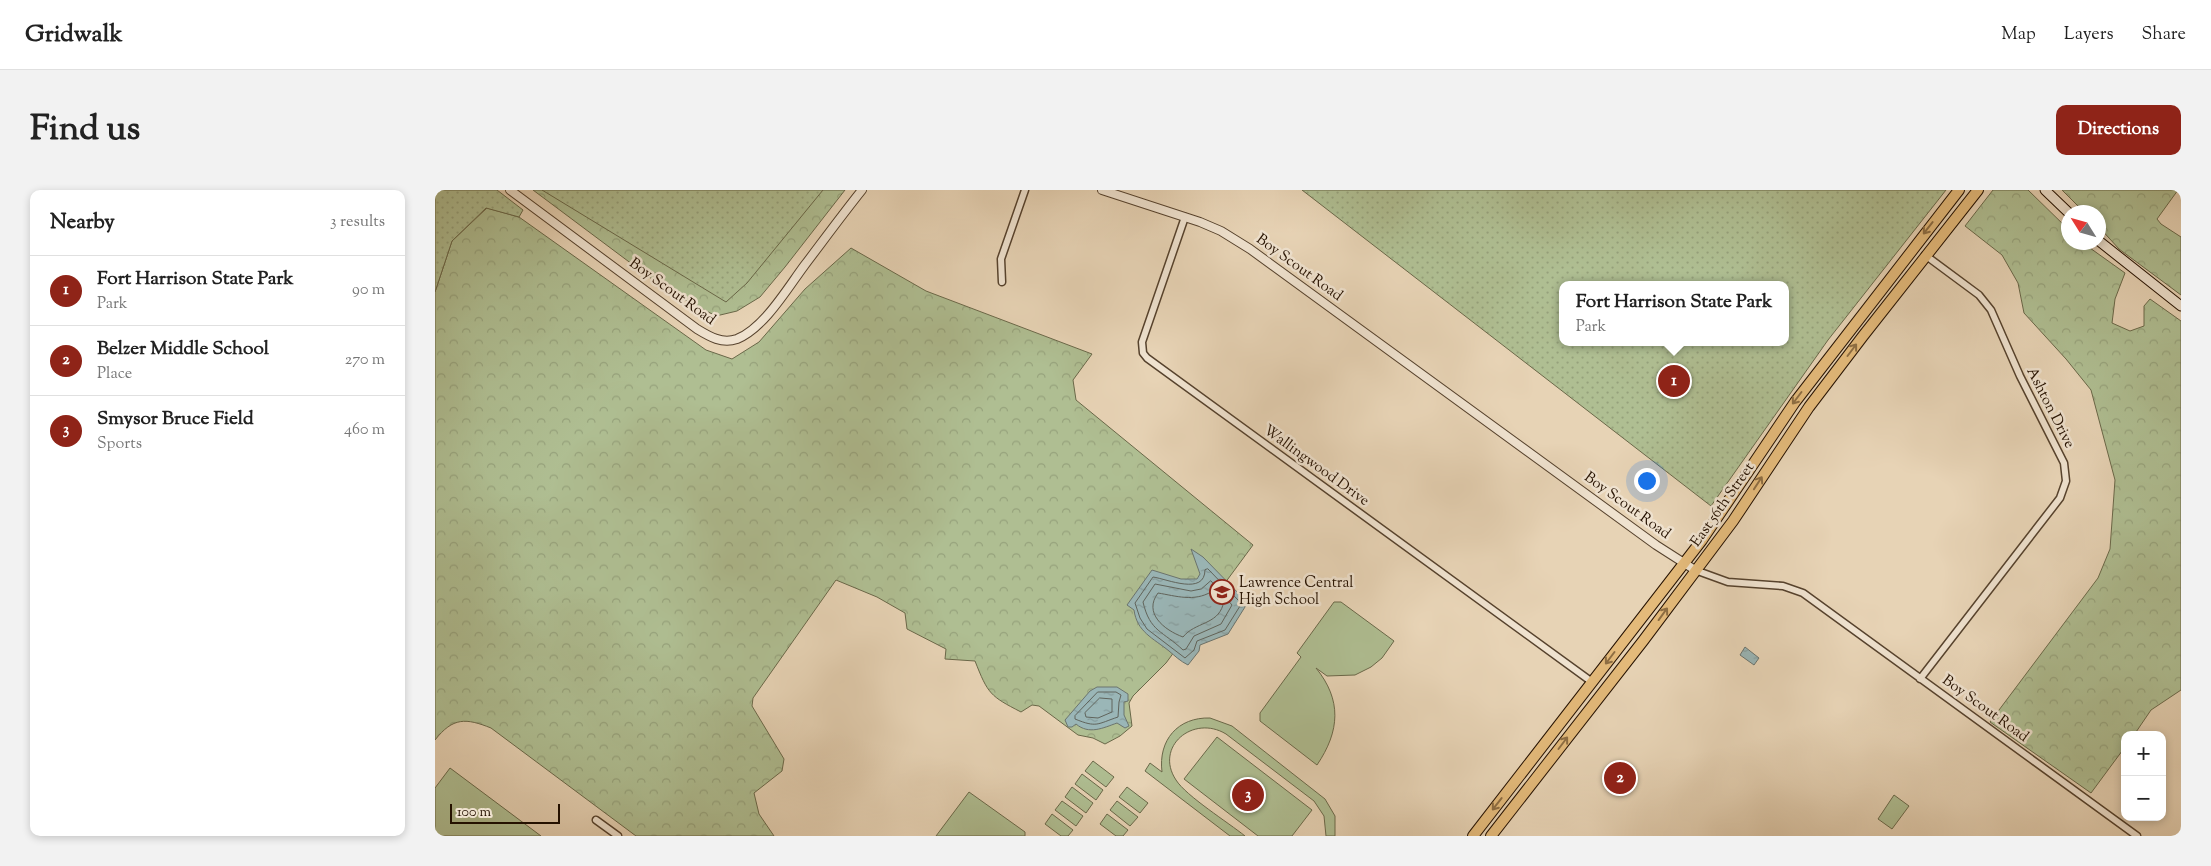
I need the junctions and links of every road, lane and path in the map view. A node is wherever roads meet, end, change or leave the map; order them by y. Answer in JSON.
{"nodes":[{"id":1,"x":510,"y":190,"type":"edge"},
{"id":2,"x":862,"y":190,"type":"edge"},
{"id":3,"x":1025,"y":190,"type":"edge"},
{"id":4,"x":1101,"y":190,"type":"edge"},
{"id":5,"x":1959,"y":190,"type":"edge"},
{"id":6,"x":1977,"y":190,"type":"edge"},
{"id":7,"x":2045,"y":190,"type":"edge"},
{"id":8,"x":2061,"y":205,"type":"edge"},
{"id":9,"x":1185,"y":217,"type":"junction"},
{"id":10,"x":2106,"y":247,"type":"edge"},
{"id":11,"x":1925,"y":255,"type":"junction"},
{"id":12,"x":1001,"y":282,"type":"dead end"},
{"id":13,"x":2181,"y":306,"type":"edge"},
{"id":14,"x":1683,"y":563,"type":"junction"},
{"id":15,"x":1695,"y":570,"type":"junction"},
{"id":16,"x":1920,"y":679,"type":"junction"},
{"id":17,"x":1592,"y":682,"type":"junction"},
{"id":18,"x":1522,"y":772,"type":"junction"},
{"id":19,"x":1533,"y":781,"type":"junction"},
{"id":20,"x":596,"y":820,"type":"dead end"},
{"id":21,"x":618,"y":836,"type":"edge"},
{"id":22,"x":1473,"y":836,"type":"edge"},
{"id":23,"x":1491,"y":836,"type":"edge"},
{"id":24,"x":2137,"y":836,"type":"edge"}],
"edges":[{"from":1,"to":2,"type":"street","name":"Boy Scout Road"},
{"from":3,"to":12,"type":"street"},
{"from":4,"to":9,"type":"street","name":"Boy Scout Road"},
{"from":5,"to":14,"type":"main road","name":"East 56th Street","one_way":true},
{"from":6,"to":11,"type":"main road","name":"East 56th Street"},
{"from":7,"to":8,"type":"main road"},
{"from":9,"to":14,"type":"street","name":"Boy Scout Road"},
{"from":9,"to":17,"type":"street","name":"Wallingwood Drive"},
{"from":10,"to":13,"type":"main road"},
{"from":15,"to":11,"type":"main road","name":"East 56th Street","one_way":true},
{"from":11,"to":16,"type":"street","name":"Ashton Drive"},
{"from":14,"to":15,"type":"street","name":"Boy Scout Road"},
{"from":14,"to":17,"type":"main road","name":"East 56th Street","one_way":true},
{"from":15,"to":16,"type":"street","name":"Boy Scout Road"},
{"from":19,"to":15,"type":"main road","name":"East 56th Street","one_way":true},
{"from":16,"to":24,"type":"street","name":"Boy Scout Road"},
{"from":17,"to":18,"type":"main road","name":"East 56th Street"},
{"from":18,"to":19,"type":"street"},
{"from":18,"to":22,"type":"main road","name":"East 56th Street","one_way":true},
{"from":19,"to":23,"type":"main road","name":"East 56th Street"},
{"from":20,"to":21,"type":"street"}]}
